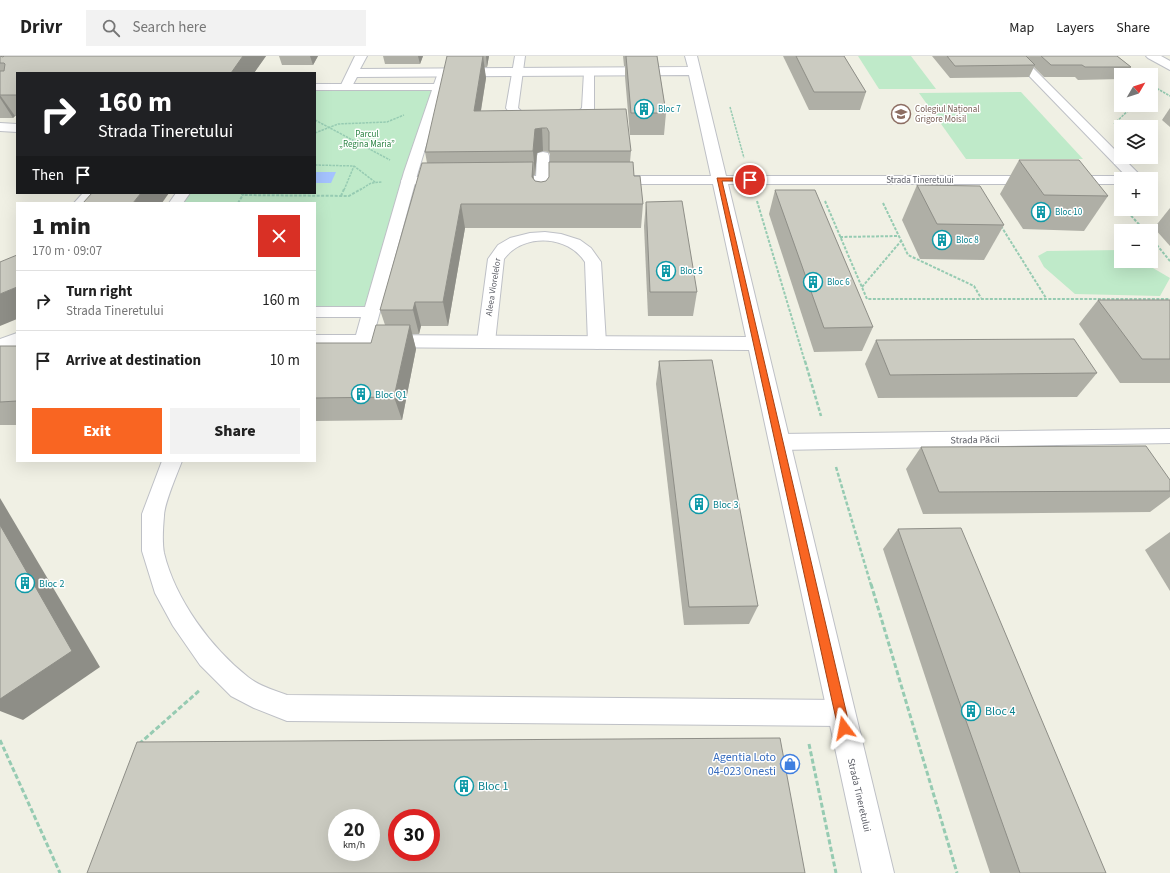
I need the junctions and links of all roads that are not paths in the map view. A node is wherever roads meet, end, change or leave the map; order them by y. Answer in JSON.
{"nodes":[{"id":1,"x":362,"y":56,"type":"edge"},
{"id":2,"x":520,"y":56,"type":"edge"},
{"id":3,"x":1015,"y":56,"type":"edge"},
{"id":4,"x":1152,"y":56,"type":"edge"},
{"id":5,"x":692,"y":64,"type":"edge"},
{"id":6,"x":1170,"y":66,"type":"edge"},
{"id":7,"x":517,"y":72,"type":"junction"},
{"id":8,"x":589,"y":72,"type":"junction"},
{"id":9,"x":338,"y":73,"type":"dead end"},
{"id":10,"x":353,"y":73,"type":"junction"},
{"id":11,"x":443,"y":73,"type":"junction"},
{"id":12,"x":316,"y":87,"type":"edge"},
{"id":13,"x":346,"y":87,"type":"junction"},
{"id":14,"x":436,"y":90,"type":"junction"},
{"id":15,"x":16,"y":127,"type":"edge"},
{"id":16,"x":0,"y":128,"type":"edge"},
{"id":17,"x":543,"y":156,"type":"edge"},
{"id":18,"x":1130,"y":172,"type":"edge"},
{"id":19,"x":410,"y":176,"type":"junction"},
{"id":20,"x":719,"y":179,"type":"junction"},
{"id":21,"x":543,"y":180,"type":"junction"},
{"id":22,"x":1114,"y":180,"type":"edge"},
{"id":23,"x":464,"y":181,"type":"edge"},
{"id":24,"x":495,"y":181,"type":"edge"},
{"id":25,"x":89,"y":194,"type":"edge"},
{"id":26,"x":542,"y":200,"type":"edge"},
{"id":27,"x":82,"y":202,"type":"edge"},
{"id":28,"x":316,"y":312,"type":"edge"},
{"id":29,"x":371,"y":312,"type":"junction"},
{"id":30,"x":16,"y":339,"type":"edge"},
{"id":31,"x":316,"y":340,"type":"edge"},
{"id":32,"x":363,"y":341,"type":"junction"},
{"id":33,"x":486,"y":342,"type":"junction"},
{"id":34,"x":597,"y":343,"type":"junction"},
{"id":35,"x":757,"y":344,"type":"junction"},
{"id":36,"x":0,"y":347,"type":"edge"},
{"id":37,"x":1170,"y":436,"type":"edge"},
{"id":38,"x":779,"y":442,"type":"junction"},
{"id":39,"x":172,"y":462,"type":"edge"},
{"id":40,"x":841,"y":713,"type":"junction"},
{"id":41,"x":878,"y":873,"type":"edge"}],
"edges":[{"from":1,"to":10,"type":"street"},
{"from":2,"to":7,"type":"lane"},
{"from":3,"to":18,"type":"lane"},
{"from":4,"to":6,"type":"street"},
{"from":5,"to":8,"type":"street"},
{"from":5,"to":20,"type":"street","name":"Strada Tineretului"},
{"from":7,"to":8,"type":"street"},
{"from":7,"to":8,"type":"lane"},
{"from":7,"to":11,"type":"street"},
{"from":9,"to":10,"type":"lane"},
{"from":10,"to":11,"type":"street"},
{"from":10,"to":13,"type":"street"},
{"from":11,"to":14,"type":"lane"},
{"from":12,"to":13,"type":"lane"},
{"from":13,"to":14,"type":"lane"},
{"from":14,"to":19,"type":"lane"},
{"from":15,"to":16,"type":"lane"},
{"from":17,"to":21,"type":"lane"},
{"from":19,"to":23,"type":"street"},
{"from":19,"to":29,"type":"lane"},
{"from":20,"to":21,"type":"street"},
{"from":20,"to":22,"type":"street","name":"Strada Tineretului"},
{"from":20,"to":35,"type":"street","name":"Strada Tineretului"},
{"from":21,"to":24,"type":"street"},
{"from":21,"to":26,"type":"lane"},
{"from":25,"to":27,"type":"lane"},
{"from":28,"to":29,"type":"lane"},
{"from":29,"to":32,"type":"lane"},
{"from":30,"to":36,"type":"street"},
{"from":31,"to":32,"type":"lane"},
{"from":32,"to":33,"type":"street"},
{"from":33,"to":34,"type":"street"},
{"from":33,"to":34,"type":"lane","name":"Aleea Viorelelor"},
{"from":34,"to":35,"type":"street"},
{"from":35,"to":38,"type":"street","name":"Strada Tineretului"},
{"from":37,"to":38,"type":"lane","name":"Strada Păcii"},
{"from":38,"to":40,"type":"street","name":"Strada Tineretului"},
{"from":39,"to":40,"type":"lane"},
{"from":40,"to":41,"type":"street","name":"Strada Tineretului"}]}
